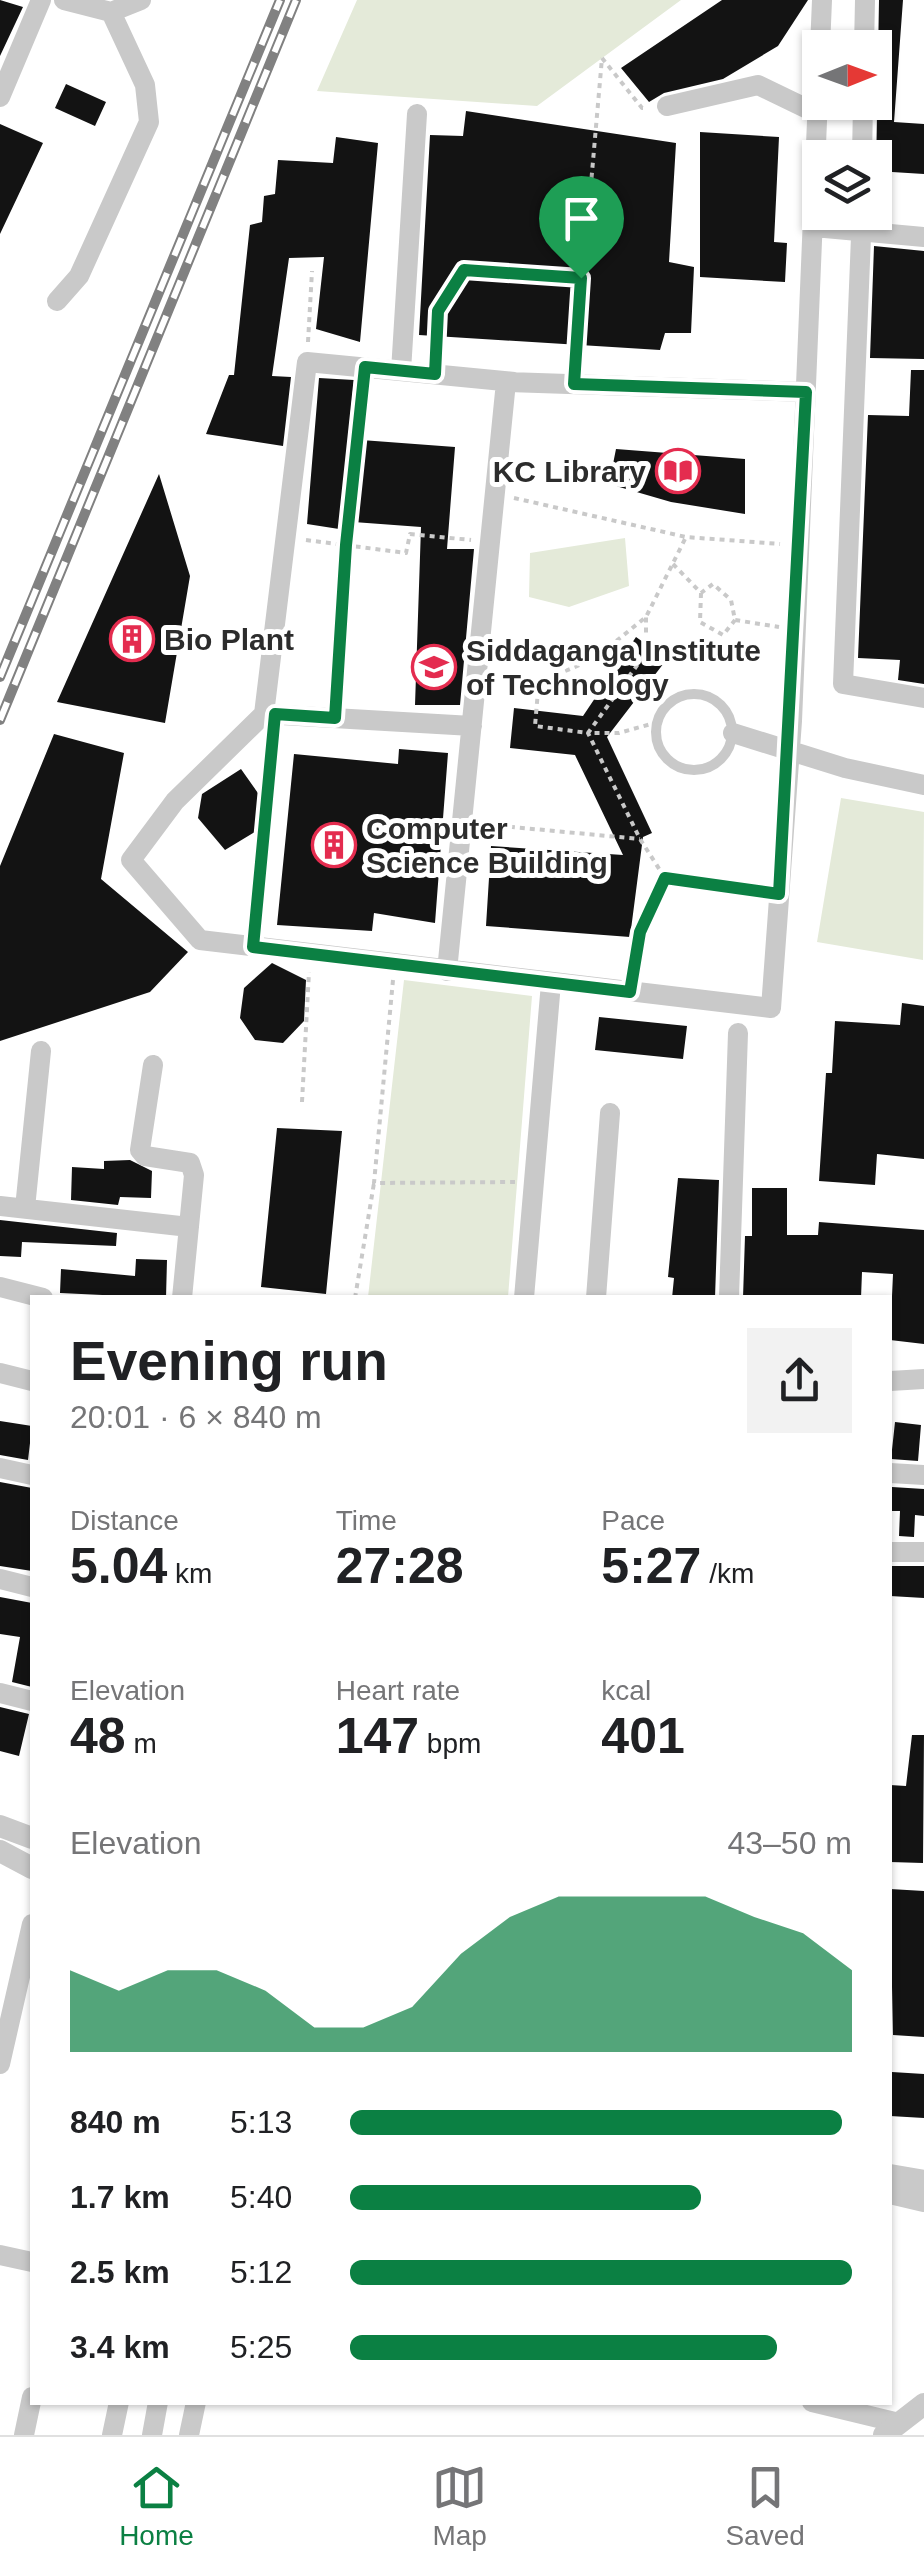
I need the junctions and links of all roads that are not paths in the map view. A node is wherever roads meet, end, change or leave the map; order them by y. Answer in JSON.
{"nodes":[{"id":1,"x":40,"y":0,"type":"edge"},
{"id":2,"x":64,"y":0,"type":"edge"},
{"id":3,"x":141,"y":0,"type":"edge"},
{"id":4,"x":822,"y":0,"type":"edge"},
{"id":5,"x":865,"y":0,"type":"edge"},
{"id":6,"x":112,"y":12,"type":"junction"},
{"id":7,"x":821,"y":30,"type":"edge"},
{"id":8,"x":864,"y":30,"type":"edge"},
{"id":9,"x":0,"y":98,"type":"edge"},
{"id":10,"x":667,"y":106,"type":"road end"},
{"id":11,"x":802,"y":106,"type":"edge"},
{"id":12,"x":417,"y":114,"type":"dead end"},
{"id":13,"x":814,"y":230,"type":"edge"},
{"id":14,"x":861,"y":230,"type":"edge"},
{"id":15,"x":892,"y":230,"type":"edge"},
{"id":16,"x":924,"y":238,"type":"edge"},
{"id":17,"x":56,"y":301,"type":"dead end"},
{"id":18,"x":401,"y":371,"type":"junction"},
{"id":19,"x":514,"y":382,"type":"junction"},
{"id":20,"x":806,"y":392,"type":"junction"},
{"id":21,"x":924,"y":698,"type":"edge"},
{"id":22,"x":269,"y":714,"type":"junction"},
{"id":23,"x":472,"y":726,"type":"junction"},
{"id":24,"x":732,"y":734,"type":"junction"},
{"id":25,"x":790,"y":751,"type":"junction"},
{"id":26,"x":924,"y":786,"type":"edge"},
{"id":27,"x":447,"y":971,"type":"junction"},
{"id":28,"x":550,"y":983,"type":"junction"},
{"id":29,"x":738,"y":1033,"type":"dead end"},
{"id":30,"x":41,"y":1050,"type":"dead end"},
{"id":31,"x":153,"y":1065,"type":"dead end"},
{"id":32,"x":610,"y":1113,"type":"dead end"},
{"id":33,"x":0,"y":1206,"type":"edge"},
{"id":34,"x":24,"y":1208,"type":"junction"},
{"id":35,"x":189,"y":1227,"type":"junction"},
{"id":36,"x":0,"y":1287,"type":"edge"},
{"id":37,"x":31,"y":1295,"type":"edge"},
{"id":38,"x":182,"y":1295,"type":"edge"},
{"id":39,"x":524,"y":1295,"type":"edge"},
{"id":40,"x":596,"y":1295,"type":"edge"},
{"id":41,"x":729,"y":1295,"type":"edge"},
{"id":42,"x":0,"y":1373,"type":"edge"},
{"id":43,"x":924,"y":1379,"type":"edge"},
{"id":44,"x":30,"y":1380,"type":"edge"},
{"id":45,"x":892,"y":1381,"type":"edge"},
{"id":46,"x":0,"y":1468,"type":"edge"},
{"id":47,"x":892,"y":1473,"type":"edge"},
{"id":48,"x":30,"y":1475,"type":"edge"},
{"id":49,"x":924,"y":1475,"type":"edge"},
{"id":50,"x":892,"y":1552,"type":"edge"},
{"id":51,"x":924,"y":1552,"type":"edge"},
{"id":52,"x":0,"y":1578,"type":"edge"},
{"id":53,"x":30,"y":1586,"type":"edge"},
{"id":54,"x":0,"y":1692,"type":"edge"},
{"id":55,"x":30,"y":1700,"type":"edge"},
{"id":56,"x":0,"y":1826,"type":"edge"},
{"id":57,"x":30,"y":1837,"type":"edge"},
{"id":58,"x":0,"y":1851,"type":"edge"},
{"id":59,"x":30,"y":1867,"type":"edge"},
{"id":60,"x":30,"y":1933,"type":"edge"},
{"id":61,"x":0,"y":2064,"type":"edge"},
{"id":62,"x":892,"y":2175,"type":"edge"},
{"id":63,"x":924,"y":2181,"type":"edge"},
{"id":64,"x":892,"y":2193,"type":"edge"},
{"id":65,"x":924,"y":2201,"type":"edge"},
{"id":66,"x":0,"y":2255,"type":"edge"},
{"id":67,"x":30,"y":2262,"type":"edge"},
{"id":68,"x":924,"y":2404,"type":"edge"},
{"id":69,"x":30,"y":2405,"type":"edge"},
{"id":70,"x":119,"y":2405,"type":"edge"},
{"id":71,"x":157,"y":2405,"type":"edge"},
{"id":72,"x":195,"y":2405,"type":"edge"},
{"id":73,"x":840,"y":2405,"type":"edge"},
{"id":74,"x":891,"y":2429,"type":"edge"},
{"id":75,"x":24,"y":2435,"type":"edge"},
{"id":76,"x":112,"y":2435,"type":"edge"},
{"id":77,"x":152,"y":2435,"type":"edge"},
{"id":78,"x":189,"y":2435,"type":"edge"}],
"edges":[{"from":1,"to":9,"type":"street"},
{"from":2,"to":6,"type":"street"},
{"from":3,"to":6,"type":"street"},
{"from":4,"to":7,"type":"street"},
{"from":5,"to":8,"type":"street"},
{"from":6,"to":17,"type":"street"},
{"from":10,"to":11,"type":"street"},
{"from":12,"to":18,"type":"street"},
{"from":13,"to":20,"type":"street"},
{"from":14,"to":21,"type":"street"},
{"from":15,"to":16,"type":"street"},
{"from":18,"to":19,"type":"street"},
{"from":18,"to":22,"type":"street"},
{"from":19,"to":20,"type":"street"},
{"from":19,"to":23,"type":"street"},
{"from":20,"to":25,"type":"street"},
{"from":22,"to":23,"type":"street"},
{"from":22,"to":27,"type":"street"},
{"from":23,"to":27,"type":"street"},
{"from":24,"to":24,"type":"lane"},
{"from":24,"to":25,"type":"street"},
{"from":25,"to":26,"type":"street"},
{"from":25,"to":28,"type":"street"},
{"from":27,"to":28,"type":"street"},
{"from":28,"to":39,"type":"street"},
{"from":29,"to":41,"type":"street"},
{"from":30,"to":34,"type":"street"},
{"from":31,"to":35,"type":"street"},
{"from":32,"to":40,"type":"street"},
{"from":33,"to":34,"type":"street"},
{"from":34,"to":35,"type":"street"},
{"from":35,"to":38,"type":"street"},
{"from":36,"to":37,"type":"street"},
{"from":42,"to":44,"type":"street"},
{"from":43,"to":45,"type":"street"},
{"from":46,"to":48,"type":"street"},
{"from":47,"to":49,"type":"street"},
{"from":50,"to":51,"type":"street"},
{"from":52,"to":53,"type":"street"},
{"from":54,"to":55,"type":"street"},
{"from":56,"to":57,"type":"street"},
{"from":58,"to":59,"type":"street"},
{"from":60,"to":61,"type":"street"},
{"from":62,"to":63,"type":"street"},
{"from":64,"to":65,"type":"street"},
{"from":66,"to":67,"type":"street"},
{"from":68,"to":74,"type":"street"},
{"from":69,"to":75,"type":"street"},
{"from":70,"to":76,"type":"street"},
{"from":71,"to":77,"type":"street"},
{"from":72,"to":78,"type":"street"},
{"from":73,"to":74,"type":"street"}]}
